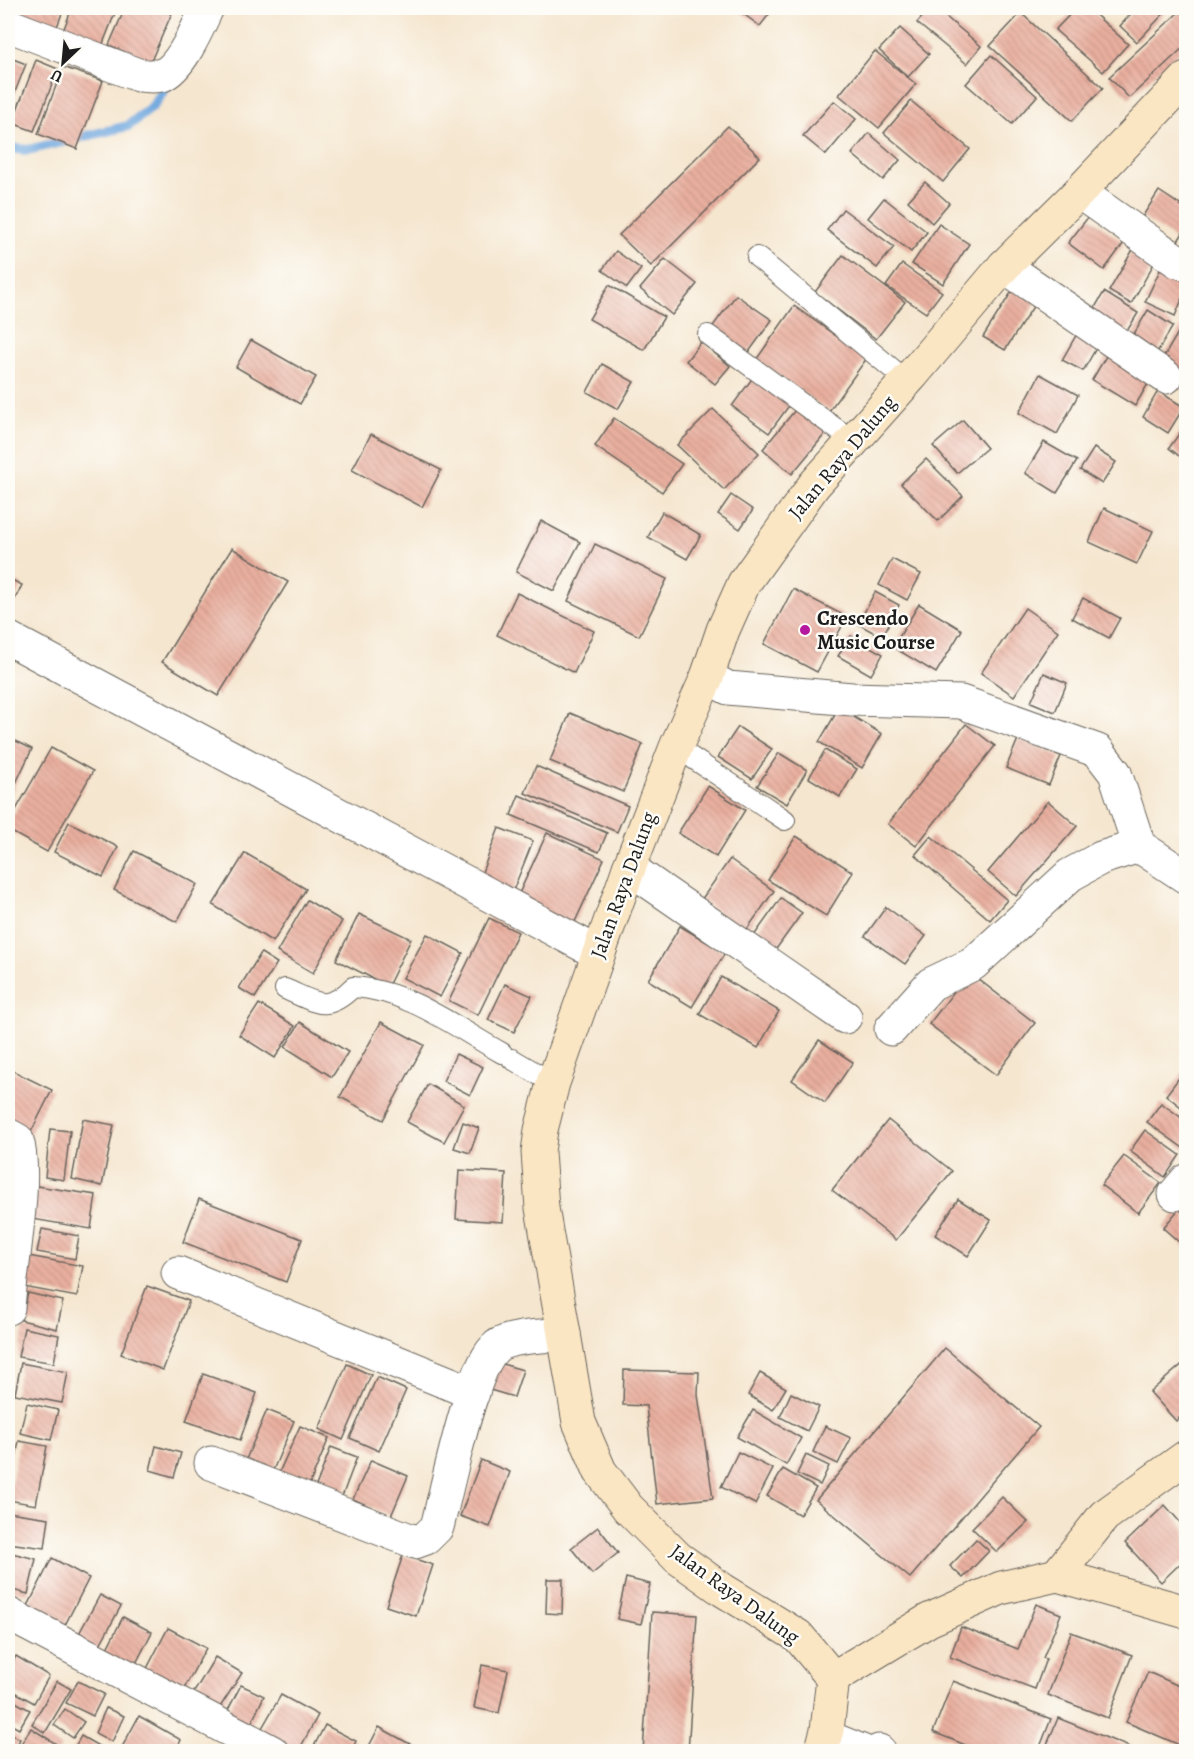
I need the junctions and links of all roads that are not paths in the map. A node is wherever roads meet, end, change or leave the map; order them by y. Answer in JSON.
{"nodes":[{"id":1,"x":207,"y":8,"type":"edge"},
{"id":2,"x":8,"y":25,"type":"edge"},
{"id":3,"x":1186,"y":79,"type":"edge"},
{"id":4,"x":1079,"y":192,"type":"junction"},
{"id":5,"x":757,"y":257,"type":"dead end"},
{"id":6,"x":1186,"y":264,"type":"edge"},
{"id":7,"x":1004,"y":266,"type":"junction"},
{"id":8,"x":708,"y":335,"type":"dead end"},
{"id":9,"x":1166,"y":376,"type":"dead end"},
{"id":10,"x":907,"y":381,"type":"junction"},
{"id":11,"x":853,"y":441,"type":"junction"},
{"id":12,"x":8,"y":639,"type":"edge"},
{"id":13,"x":707,"y":677,"type":"junction"},
{"id":14,"x":676,"y":747,"type":"junction"},
{"id":15,"x":786,"y":820,"type":"dead end"},
{"id":16,"x":1139,"y":846,"type":"junction"},
{"id":17,"x":629,"y":868,"type":"junction"},
{"id":18,"x":1186,"y":877,"type":"edge"},
{"id":19,"x":598,"y":953,"type":"junction"},
{"id":20,"x":285,"y":989,"type":"dead end"},
{"id":21,"x":845,"y":1017,"type":"dead end"},
{"id":22,"x":891,"y":1029,"type":"dead end"},
{"id":23,"x":553,"y":1083,"type":"junction"},
{"id":24,"x":8,"y":1135,"type":"edge"},
{"id":25,"x":178,"y":1273,"type":"dead end"},
{"id":26,"x":8,"y":1308,"type":"edge"},
{"id":27,"x":564,"y":1335,"type":"junction"},
{"id":28,"x":473,"y":1393,"type":"junction"},
{"id":29,"x":1186,"y":1456,"type":"edge"},
{"id":30,"x":211,"y":1463,"type":"dead end"},
{"id":31,"x":1057,"y":1575,"type":"junction"},
{"id":32,"x":1186,"y":1612,"type":"edge"},
{"id":33,"x":8,"y":1614,"type":"edge"},
{"id":34,"x":833,"y":1678,"type":"junction"},
{"id":35,"x":824,"y":1741,"type":"edge"},
{"id":36,"x":880,"y":1751,"type":"edge"},
{"id":37,"x":272,"y":1752,"type":"edge"}],
"edges":[{"from":1,"to":2,"type":"street"},
{"from":3,"to":4,"type":"main road","name":"Jalan Raya Dalung"},
{"from":4,"to":6,"type":"street"},
{"from":4,"to":7,"type":"main road","name":"Jalan Raya Dalung"},
{"from":5,"to":10,"type":"lane"},
{"from":7,"to":9,"type":"street"},
{"from":7,"to":10,"type":"main road","name":"Jalan Raya Dalung"},
{"from":8,"to":11,"type":"lane"},
{"from":10,"to":11,"type":"main road","name":"Jalan Raya Dalung"},
{"from":11,"to":13,"type":"main road","name":"Jalan Raya Dalung"},
{"from":12,"to":19,"type":"street"},
{"from":13,"to":14,"type":"main road","name":"Jalan Raya Dalung"},
{"from":13,"to":16,"type":"street"},
{"from":14,"to":15,"type":"lane"},
{"from":14,"to":17,"type":"main road","name":"Jalan Raya Dalung"},
{"from":16,"to":18,"type":"street"},
{"from":16,"to":22,"type":"street"},
{"from":17,"to":19,"type":"main road","name":"Jalan Raya Dalung"},
{"from":17,"to":21,"type":"street"},
{"from":19,"to":23,"type":"main road","name":"Jalan Raya Dalung"},
{"from":20,"to":23,"type":"lane"},
{"from":23,"to":27,"type":"main road","name":"Jalan Raya Dalung"},
{"from":24,"to":26,"type":"street"},
{"from":25,"to":28,"type":"street"},
{"from":27,"to":28,"type":"street"},
{"from":27,"to":34,"type":"main road","name":"Jalan Raya Dalung"},
{"from":28,"to":30,"type":"street"},
{"from":29,"to":31,"type":"main road"},
{"from":31,"to":32,"type":"main road"},
{"from":31,"to":34,"type":"main road"},
{"from":33,"to":37,"type":"street"},
{"from":34,"to":35,"type":"main road"},
{"from":35,"to":36,"type":"lane"}]}
